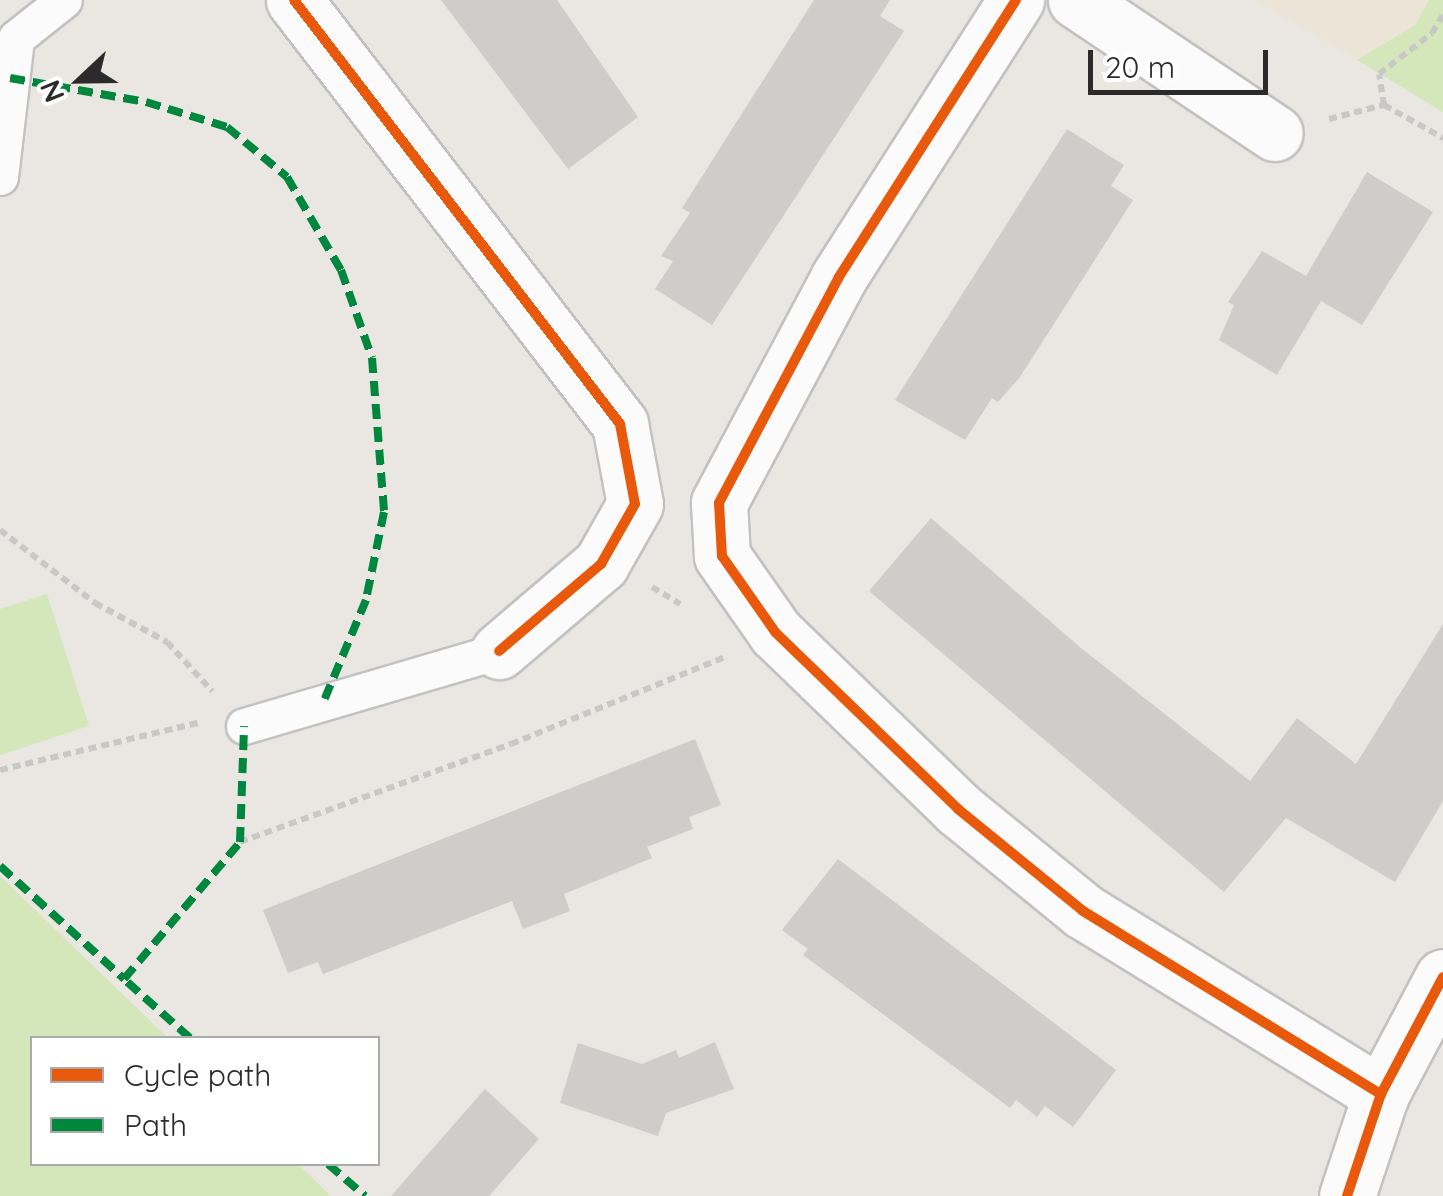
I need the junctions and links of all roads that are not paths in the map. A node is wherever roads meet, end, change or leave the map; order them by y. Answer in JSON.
{"nodes":[{"id":1,"x":64,"y":0,"type":"edge"},
{"id":2,"x":294,"y":0,"type":"edge"},
{"id":3,"x":1016,"y":0,"type":"edge"},
{"id":4,"x":1076,"y":0,"type":"edge"},
{"id":5,"x":1274,"y":133,"type":"road end"},
{"id":6,"x":0,"y":178,"type":"edge"},
{"id":7,"x":499,"y":651,"type":"joint"},
{"id":8,"x":238,"y":720,"type":"road end"},
{"id":9,"x":1443,"y":977,"type":"edge"},
{"id":10,"x":1424,"y":1043,"type":"edge"},
{"id":11,"x":1380,"y":1094,"type":"junction"},
{"id":12,"x":1347,"y":1196,"type":"edge"}],
"edges":[{"from":1,"to":6,"type":"lane"},
{"from":2,"to":7,"type":"street"},
{"from":3,"to":11,"type":"street"},
{"from":4,"to":5,"type":"street"},
{"from":7,"to":8,"type":"lane"},
{"from":9,"to":10,"type":"street"},
{"from":10,"to":11,"type":"street"},
{"from":11,"to":12,"type":"street"}]}
